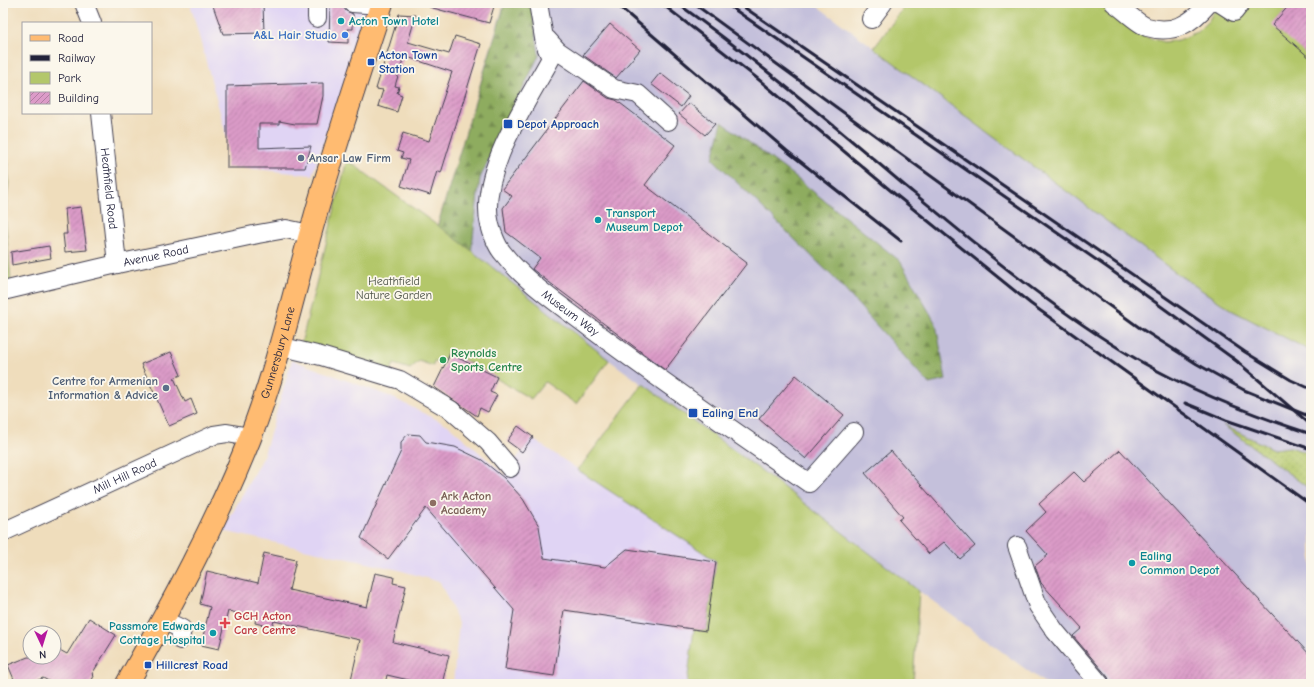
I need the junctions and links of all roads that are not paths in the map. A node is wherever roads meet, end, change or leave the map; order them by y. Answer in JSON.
{"nodes":[{"id":1,"x":84,"y":3,"type":"edge"},
{"id":2,"x":352,"y":3,"type":"edge"},
{"id":3,"x":538,"y":3,"type":"edge"},
{"id":4,"x":883,"y":3,"type":"edge"},
{"id":5,"x":1114,"y":3,"type":"edge"},
{"id":6,"x":1208,"y":3,"type":"edge"},
{"id":7,"x":1220,"y":3,"type":"edge"},
{"id":8,"x":1241,"y":3,"type":"edge"},
{"id":9,"x":382,"y":4,"type":"edge"},
{"id":10,"x":871,"y":19,"type":"dead end"},
{"id":11,"x":92,"y":22,"type":"edge"},
{"id":12,"x":545,"y":37,"type":"junction"},
{"id":13,"x":101,"y":114,"type":"edge"},
{"id":14,"x":668,"y":121,"type":"dead end"},
{"id":15,"x":310,"y":234,"type":"junction"},
{"id":16,"x":117,"y":264,"type":"junction"},
{"id":17,"x":3,"y":291,"type":"edge"},
{"id":18,"x":279,"y":346,"type":"junction"},
{"id":19,"x":854,"y":432,"type":"dead end"},
{"id":20,"x":250,"y":437,"type":"junction"},
{"id":21,"x":510,"y":468,"type":"dead end"},
{"id":22,"x":3,"y":532,"type":"edge"},
{"id":23,"x":1017,"y":546,"type":"dead end"},
{"id":24,"x":163,"y":620,"type":"junction"},
{"id":25,"x":180,"y":640,"type":"dead end"},
{"id":26,"x":127,"y":684,"type":"edge"},
{"id":27,"x":1100,"y":684,"type":"edge"}],
"edges":[{"from":1,"to":11,"type":"street"},
{"from":2,"to":9,"type":"street"},
{"from":3,"to":12,"type":"street","name":"Museum Way"},
{"from":4,"to":10,"type":"street"},
{"from":5,"to":6,"type":"street"},
{"from":7,"to":8,"type":"street"},
{"from":9,"to":15,"type":"main road","name":"Gunnersbury Lane"},
{"from":12,"to":14,"type":"street"},
{"from":12,"to":19,"type":"street","name":"Museum Way"},
{"from":13,"to":16,"type":"street","name":"Heathfield Road"},
{"from":15,"to":16,"type":"street","name":"Avenue Road"},
{"from":15,"to":18,"type":"main road","name":"Gunnersbury Lane"},
{"from":16,"to":17,"type":"street","name":"Avenue Road"},
{"from":18,"to":20,"type":"main road","name":"Gunnersbury Lane"},
{"from":18,"to":21,"type":"street"},
{"from":20,"to":22,"type":"street","name":"Mill Hill Road"},
{"from":20,"to":24,"type":"main road","name":"Gunnersbury Lane"},
{"from":23,"to":27,"type":"street"},
{"from":24,"to":25,"type":"street"},
{"from":24,"to":26,"type":"main road","name":"Gunnersbury Lane"}]}
